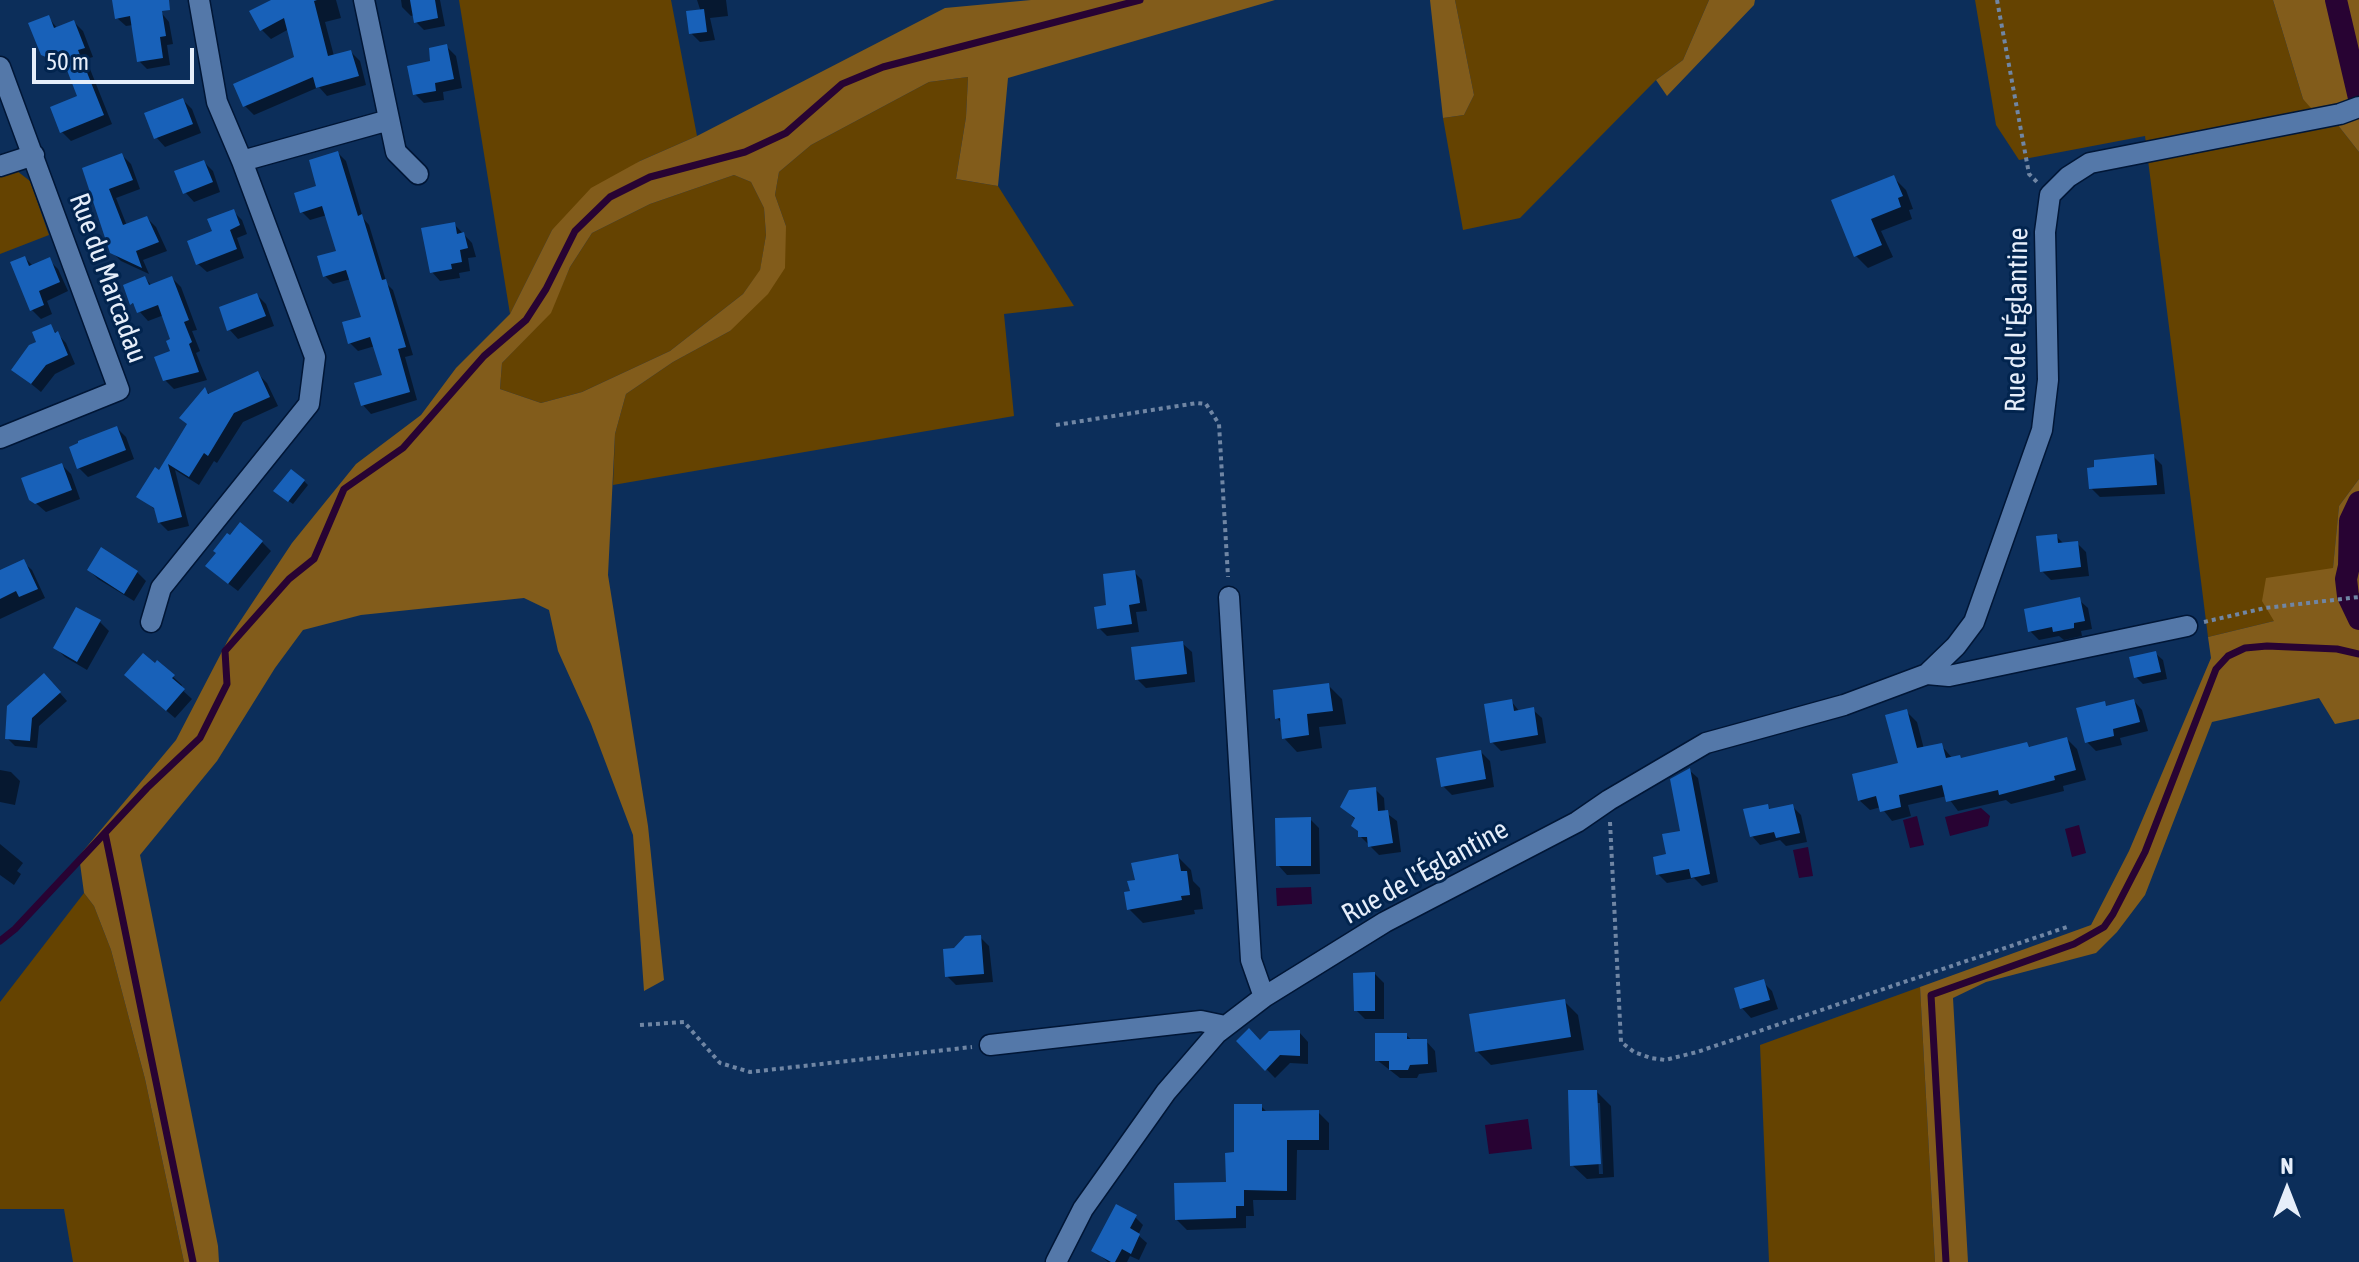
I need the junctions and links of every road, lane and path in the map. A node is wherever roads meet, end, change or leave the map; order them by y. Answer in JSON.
{"nodes":[{"id":1,"x":199,"y":0,"type":"edge"},
{"id":2,"x":364,"y":0,"type":"edge"},
{"id":3,"x":1997,"y":0,"type":"edge"},
{"id":4,"x":0,"y":67,"type":"edge"},
{"id":5,"x":2349,"y":110,"type":"edge"},
{"id":6,"x":389,"y":120,"type":"junction"},
{"id":7,"x":34,"y":155,"type":"junction"},
{"id":8,"x":242,"y":161,"type":"junction"},
{"id":9,"x":0,"y":166,"type":"edge"},
{"id":10,"x":418,"y":174,"type":"dead end"},
{"id":11,"x":2050,"y":195,"type":"junction"},
{"id":12,"x":1056,"y":425,"type":"dead end"},
{"id":13,"x":0,"y":438,"type":"edge"},
{"id":14,"x":1229,"y":597,"type":"joint"},
{"id":15,"x":2359,"y":597,"type":"edge"},
{"id":16,"x":151,"y":622,"type":"dead end"},
{"id":17,"x":2187,"y":626,"type":"joint"},
{"id":18,"x":1927,"y":674,"type":"junction"},
{"id":19,"x":1609,"y":800,"type":"junction"},
{"id":20,"x":2067,"y":927,"type":"dead end"},
{"id":21,"x":1264,"y":997,"type":"junction"},
{"id":22,"x":640,"y":1025,"type":"dead end"},
{"id":23,"x":1225,"y":1026,"type":"junction"},
{"id":24,"x":990,"y":1045,"type":"joint"},
{"id":25,"x":1056,"y":1262,"type":"edge"}],
"edges":[{"from":1,"to":8,"type":"street"},
{"from":2,"to":6,"type":"street"},
{"from":3,"to":11,"type":"path"},
{"from":4,"to":7,"type":"street","name":"Rue du Marcadau"},
{"from":5,"to":11,"type":"street","name":"Rue de l'Églantine"},
{"from":6,"to":8,"type":"street"},
{"from":6,"to":10,"type":"street"},
{"from":7,"to":9,"type":"street"},
{"from":7,"to":13,"type":"street","name":"Rue du Marcadau"},
{"from":8,"to":16,"type":"street"},
{"from":11,"to":18,"type":"street","name":"Rue de l'Églantine"},
{"from":12,"to":14,"type":"path"},
{"from":14,"to":21,"type":"street"},
{"from":15,"to":17,"type":"path"},
{"from":17,"to":18,"type":"street","name":"Rue de l'Églantine"},
{"from":18,"to":19,"type":"street","name":"Rue de l'Églantine"},
{"from":19,"to":20,"type":"path"},
{"from":19,"to":21,"type":"street","name":"Rue de l'Églantine"},
{"from":21,"to":23,"type":"street","name":"Rue de l'Églantine"},
{"from":22,"to":24,"type":"path"},
{"from":23,"to":24,"type":"street"},
{"from":23,"to":25,"type":"street","name":"Rue de l'Églantine"}]}
